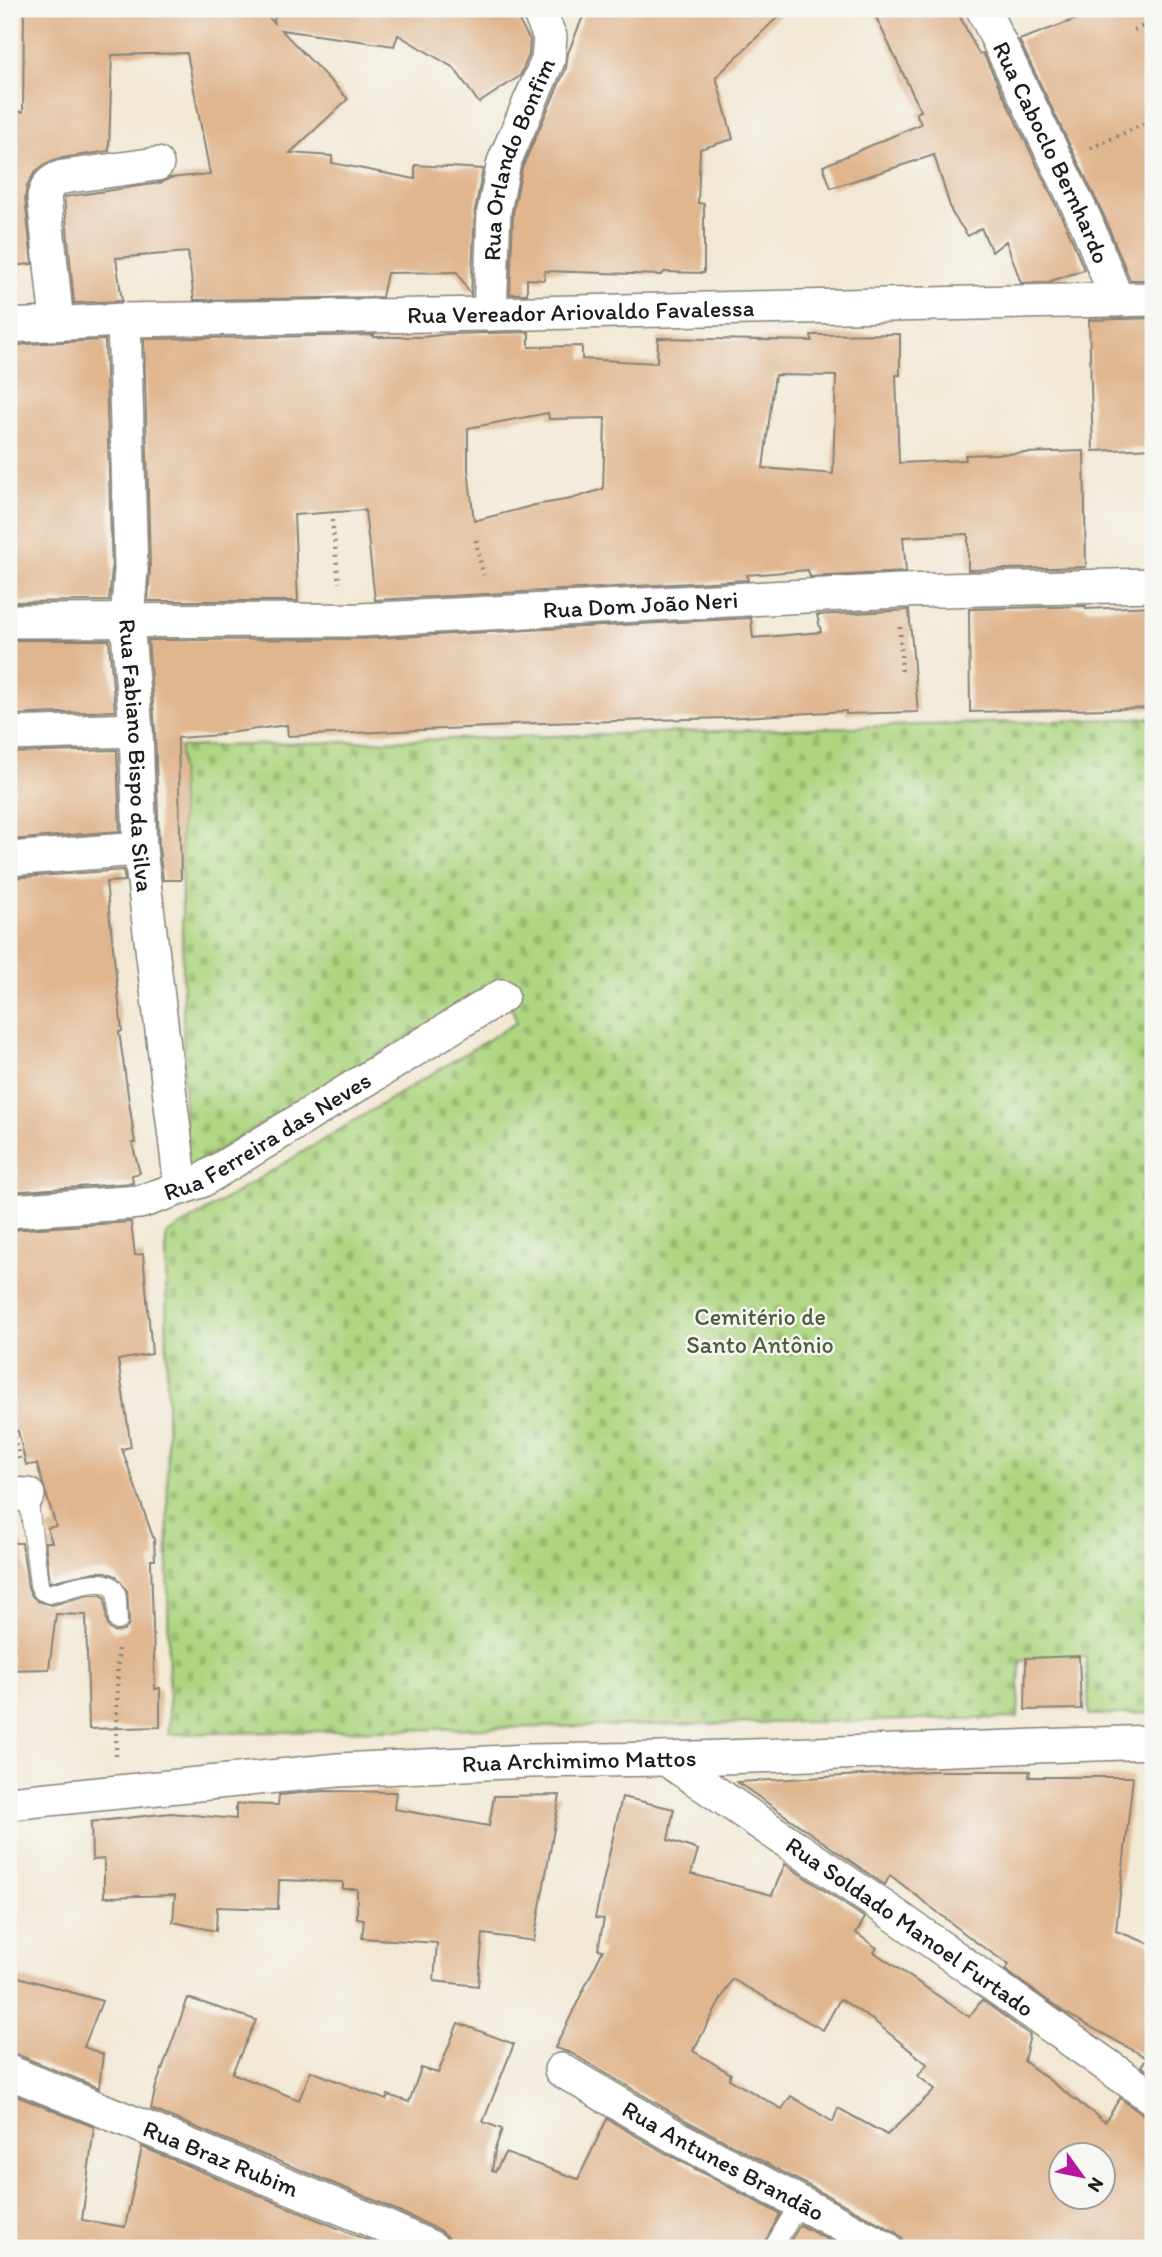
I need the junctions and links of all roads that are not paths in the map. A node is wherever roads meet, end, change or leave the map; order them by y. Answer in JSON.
{"nodes":[{"id":1,"x":538,"y":9,"type":"edge"},
{"id":2,"x":983,"y":9,"type":"edge"},
{"id":3,"x":157,"y":164,"type":"dead end"},
{"id":4,"x":1153,"y":299,"type":"edge"},
{"id":5,"x":1117,"y":300,"type":"junction"},
{"id":6,"x":490,"y":314,"type":"junction"},
{"id":7,"x":124,"y":320,"type":"junction"},
{"id":8,"x":57,"y":323,"type":"junction"},
{"id":9,"x":9,"y":326,"type":"edge"},
{"id":10,"x":1153,"y":585,"type":"edge"},
{"id":11,"x":127,"y":620,"type":"junction"},
{"id":12,"x":9,"y":621,"type":"edge"},
{"id":13,"x":136,"y":730,"type":"junction"},
{"id":14,"x":9,"y":734,"type":"edge"},
{"id":15,"x":140,"y":849,"type":"junction"},
{"id":16,"x":9,"y":859,"type":"edge"},
{"id":17,"x":502,"y":996,"type":"dead end"},
{"id":18,"x":181,"y":1187,"type":"junction"},
{"id":19,"x":9,"y":1211,"type":"edge"},
{"id":20,"x":18,"y":1494,"type":"edge"},
{"id":21,"x":118,"y":1621,"type":"road end"},
{"id":22,"x":1153,"y":1742,"type":"edge"},
{"id":23,"x":666,"y":1759,"type":"junction"},
{"id":24,"x":9,"y":1803,"type":"edge"},
{"id":25,"x":561,"y":2070,"type":"dead end"},
{"id":26,"x":9,"y":2072,"type":"edge"},
{"id":27,"x":1153,"y":2098,"type":"edge"},
{"id":28,"x":800,"y":2202,"type":"junction"},
{"id":29,"x":432,"y":2248,"type":"edge"},
{"id":30,"x":773,"y":2248,"type":"edge"},
{"id":31,"x":885,"y":2248,"type":"edge"}],
"edges":[{"from":1,"to":6,"type":"street","name":"Rua Orlando Bonfim"},
{"from":2,"to":5,"type":"street","name":"Rua Caboclo Bernhardo"},
{"from":3,"to":8,"type":"street"},
{"from":4,"to":5,"type":"street","name":"Rua Vereador Ariovaldo Favalessa"},
{"from":5,"to":6,"type":"street","name":"Rua Vereador Ariovaldo Favalessa"},
{"from":6,"to":7,"type":"street","name":"Rua Vereador Ariovaldo Favalessa"},
{"from":7,"to":8,"type":"street","name":"Rua Vereador Ariovaldo Favalessa"},
{"from":7,"to":11,"type":"street","name":"Rua Fabiano Bispo da Silva"},
{"from":8,"to":9,"type":"street","name":"Rua Vereador Ariovaldo Favalessa"},
{"from":10,"to":11,"type":"street","name":"Rua Dom João Neri"},
{"from":11,"to":12,"type":"street","name":"Rua Dom João Neri"},
{"from":11,"to":13,"type":"street","name":"Rua Fabiano Bispo da Silva"},
{"from":13,"to":14,"type":"street"},
{"from":13,"to":15,"type":"street","name":"Rua Fabiano Bispo da Silva"},
{"from":15,"to":16,"type":"street"},
{"from":15,"to":18,"type":"street","name":"Rua Fabiano Bispo da Silva"},
{"from":17,"to":18,"type":"street","name":"Rua Ferreira das Neves"},
{"from":18,"to":19,"type":"street","name":"Rua Ferreira das Neves"},
{"from":20,"to":21,"type":"lane"},
{"from":22,"to":23,"type":"street","name":"Rua Archimimo Mattos"},
{"from":23,"to":24,"type":"street","name":"Rua Archimimo Mattos"},
{"from":23,"to":27,"type":"street","name":"Rua Soldado Manoel Furtado"},
{"from":25,"to":28,"type":"street","name":"Rua Antunes Brandão"},
{"from":26,"to":29,"type":"street","name":"Rua Braz Rubim"},
{"from":28,"to":30,"type":"lane"},
{"from":28,"to":31,"type":"street","name":"Rua Antunes Brandão"}]}
